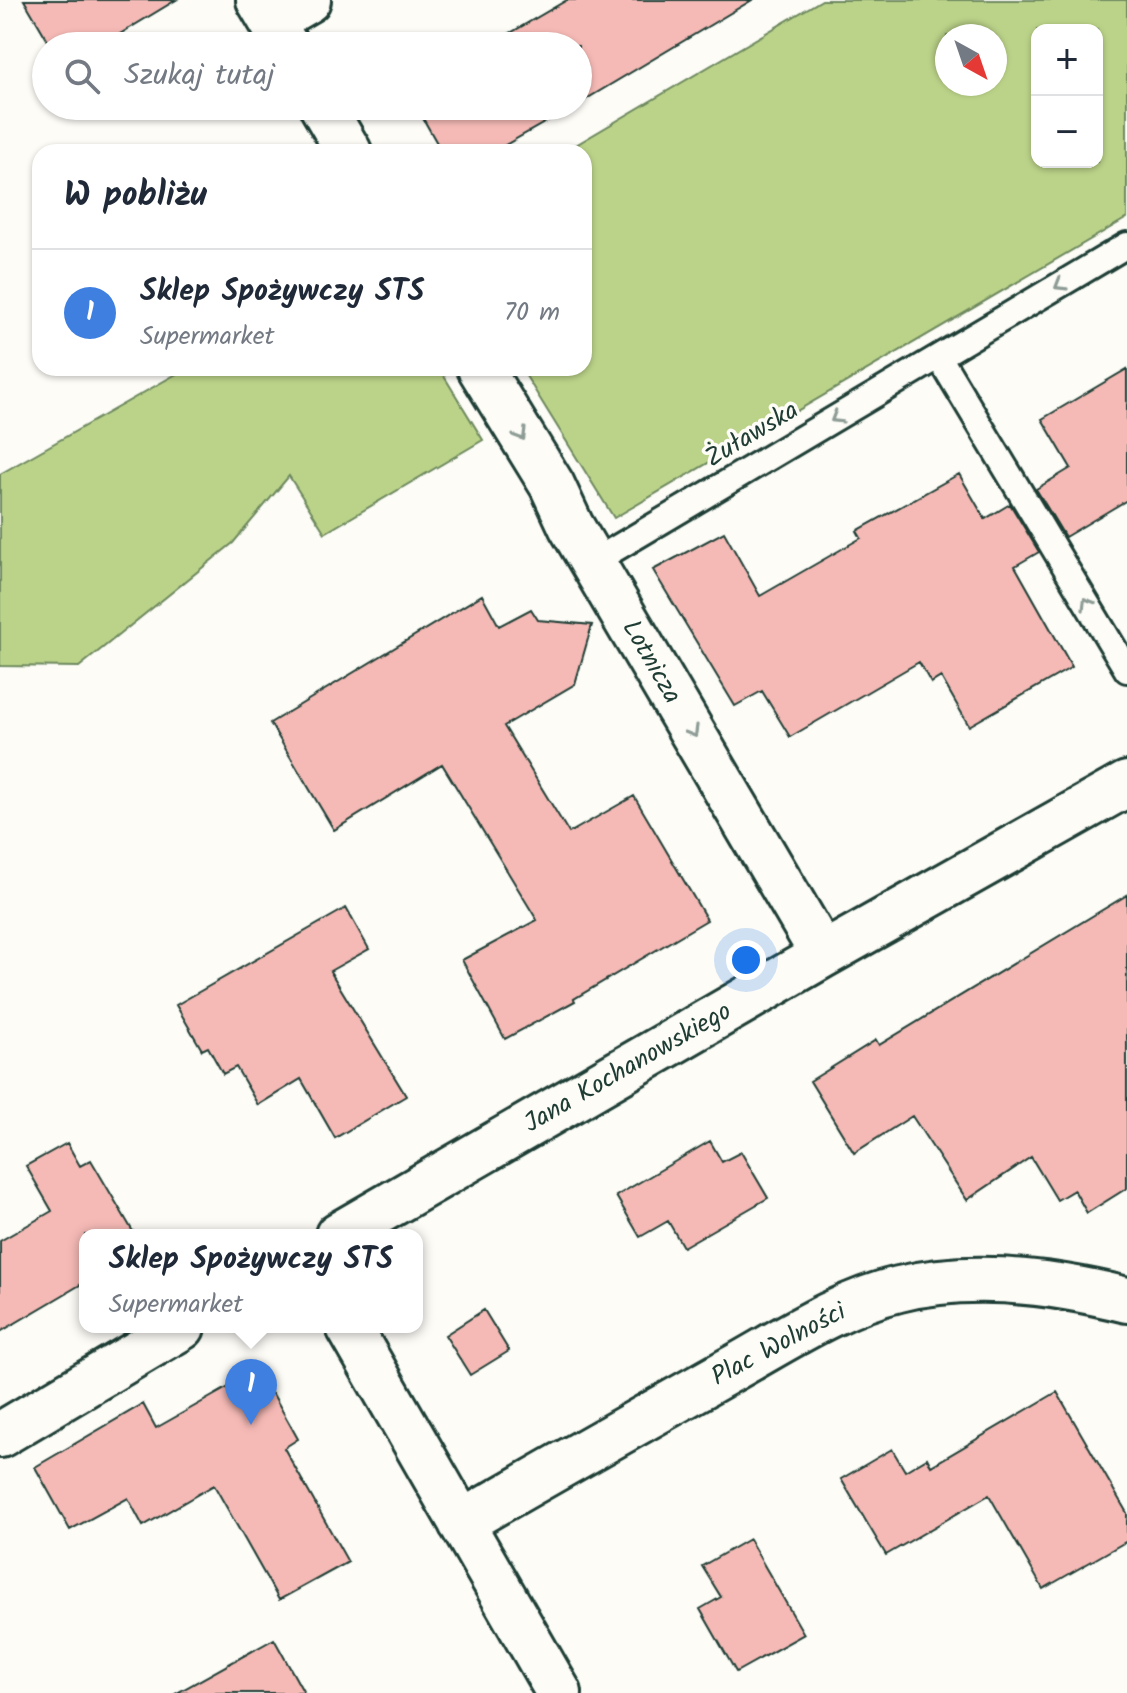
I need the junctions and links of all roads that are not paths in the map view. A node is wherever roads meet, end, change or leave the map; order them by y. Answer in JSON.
{"nodes":[{"id":1,"x":330,"y":120,"type":"edge"},
{"id":2,"x":344,"y":144,"type":"edge"},
{"id":3,"x":1127,"y":245,"type":"edge"},
{"id":4,"x":939,"y":357,"type":"junction"},
{"id":5,"x":485,"y":376,"type":"edge"},
{"id":6,"x":593,"y":562,"type":"junction"},
{"id":7,"x":1127,"y":670,"type":"edge"},
{"id":8,"x":1127,"y":784,"type":"edge"},
{"id":9,"x":823,"y":955,"type":"junction"},
{"id":10,"x":348,"y":1229,"type":"edge"},
{"id":11,"x":1127,"y":1300,"type":"edge"},
{"id":12,"x":172,"y":1333,"type":"edge"},
{"id":13,"x":352,"y":1333,"type":"edge"},
{"id":14,"x":0,"y":1435,"type":"edge"},
{"id":15,"x":461,"y":1523,"type":"junction"},
{"id":16,"x":559,"y":1693,"type":"edge"}],
"edges":[{"from":1,"to":2,"type":"street"},
{"from":3,"to":4,"type":"lane","name":"Żuławska","one_way":true},
{"from":4,"to":6,"type":"lane","name":"Żuławska","one_way":true},
{"from":7,"to":4,"type":"lane","one_way":true},
{"from":5,"to":6,"type":"street","name":"Lotnicza","one_way":true},
{"from":6,"to":9,"type":"street","name":"Lotnicza","one_way":true},
{"from":8,"to":9,"type":"street","name":"Jana Kochanowskiego"},
{"from":9,"to":10,"type":"street","name":"Jana Kochanowskiego"},
{"from":11,"to":15,"type":"street","name":"Plac Wolności"},
{"from":12,"to":14,"type":"street"},
{"from":13,"to":15,"type":"street"},
{"from":15,"to":16,"type":"street"}]}
